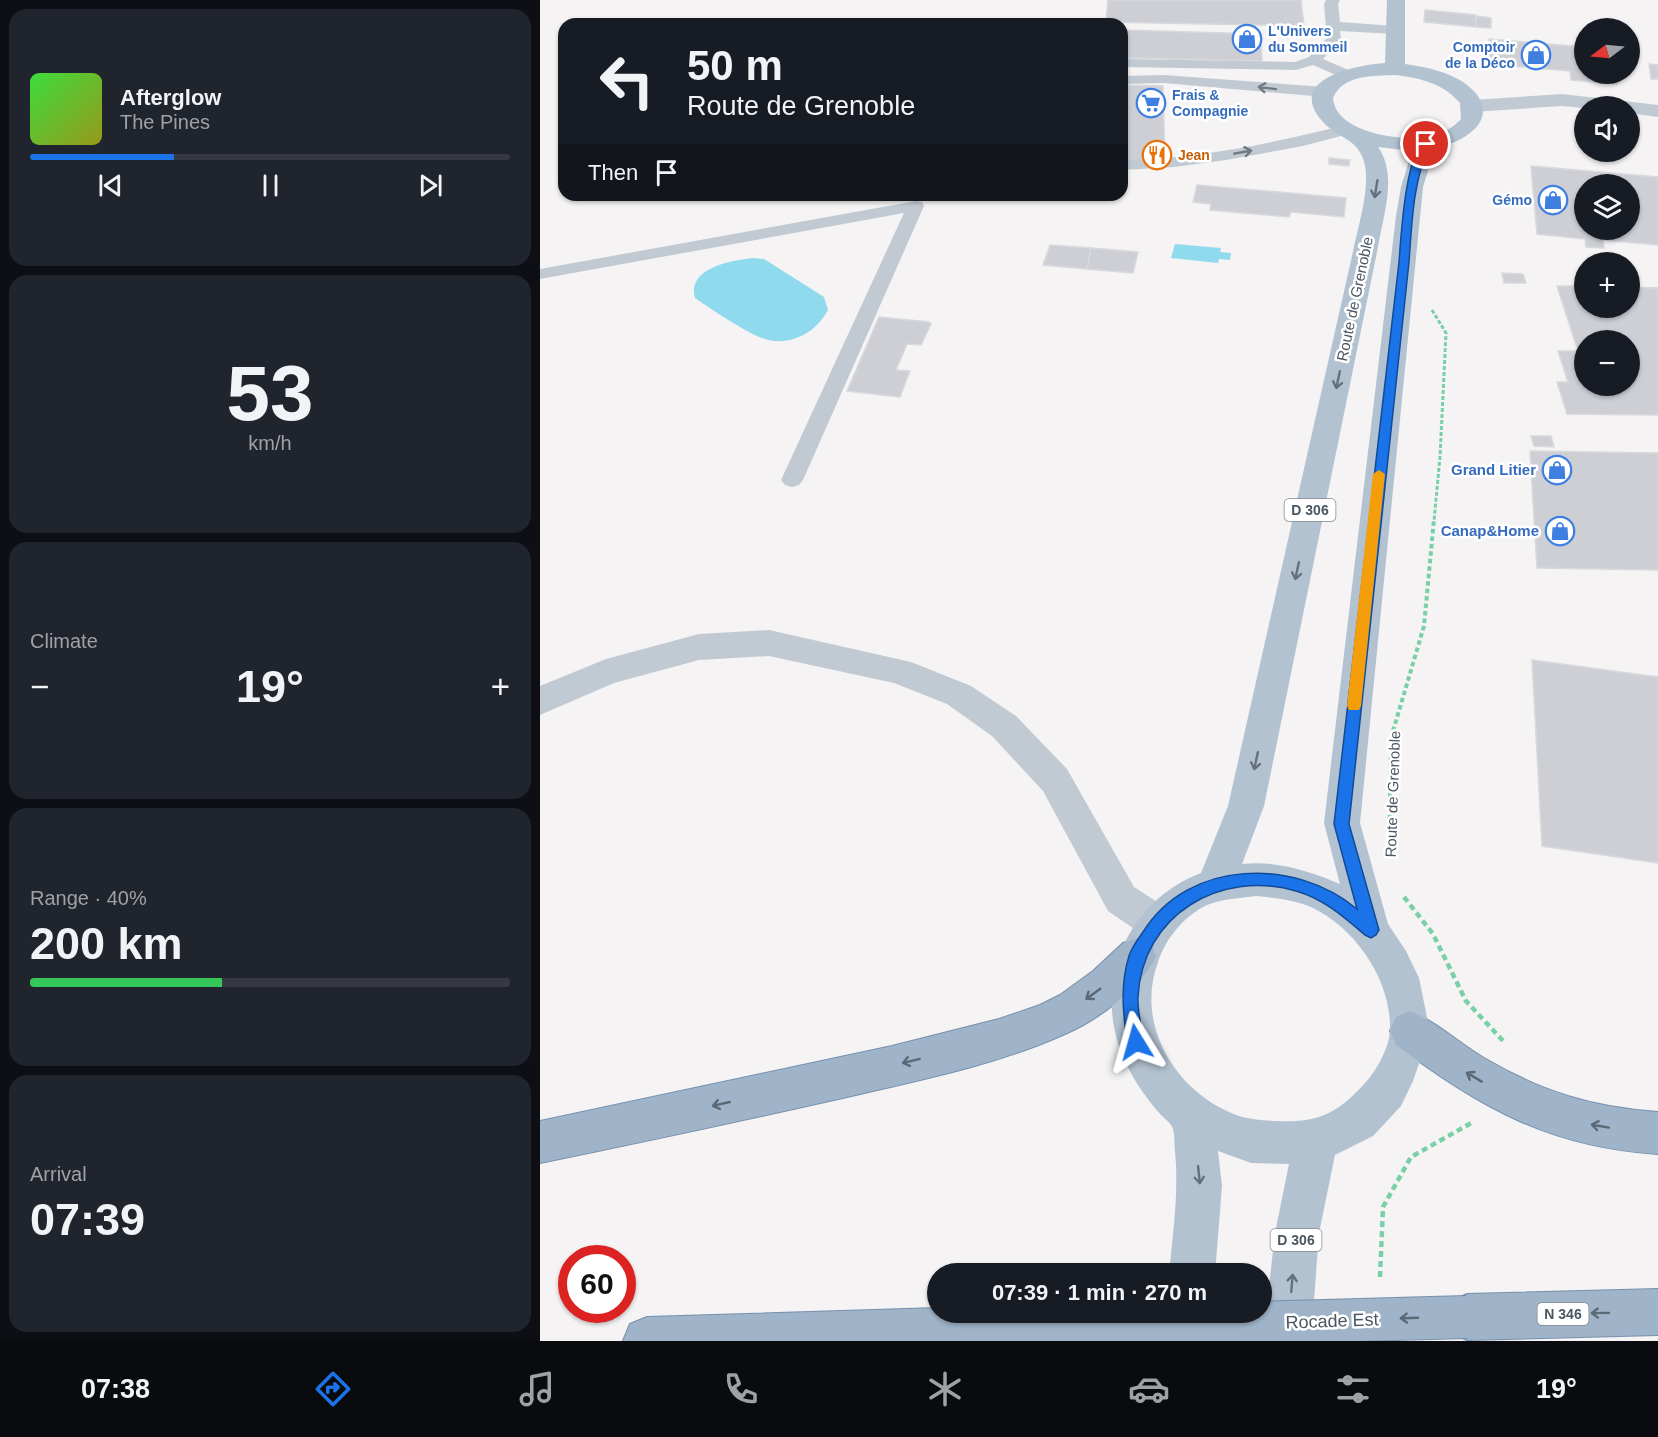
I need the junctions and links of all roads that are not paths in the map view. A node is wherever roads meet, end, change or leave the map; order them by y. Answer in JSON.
{"nodes":[{"id":1,"x":1334,"y":0,"type":"edge"},
{"id":2,"x":1396,"y":0,"type":"edge"},
{"id":3,"x":1333,"y":26,"type":"junction"},
{"id":4,"x":1395,"y":30,"type":"junction"},
{"id":5,"x":1314,"y":60,"type":"junction"},
{"id":6,"x":1128,"y":63,"type":"edge"},
{"id":7,"x":1395,"y":69,"type":"junction"},
{"id":8,"x":1348,"y":75,"type":"junction"},
{"id":9,"x":1128,"y":80,"type":"edge"},
{"id":10,"x":1325,"y":92,"type":"junction"},
{"id":11,"x":1574,"y":101,"type":"edge"},
{"id":12,"x":1472,"y":105,"type":"junction"},
{"id":13,"x":1640,"y":109,"type":"edge"},
{"id":14,"x":1658,"y":111,"type":"edge"},
{"id":15,"x":1352,"y":133,"type":"junction"},
{"id":16,"x":1426,"y":144,"type":"junction"},
{"id":17,"x":1128,"y":165,"type":"edge"},
{"id":18,"x":540,"y":274,"type":"edge"},
{"id":19,"x":792,"y":480,"type":"dead end"},
{"id":20,"x":540,"y":701,"type":"edge"},
{"id":21,"x":1215,"y":885,"type":"junction"},
{"id":22,"x":1371,"y":930,"type":"junction"},
{"id":23,"x":1147,"y":940,"type":"junction"},
{"id":24,"x":1410,"y":1031,"type":"junction"},
{"id":25,"x":1192,"y":1117,"type":"junction"},
{"id":26,"x":1658,"y":1133,"type":"edge"},
{"id":27,"x":1316,"y":1141,"type":"junction"},
{"id":28,"x":540,"y":1142,"type":"edge"},
{"id":29,"x":1193,"y":1263,"type":"edge"},
{"id":30,"x":1658,"y":1312,"type":"edge"},
{"id":31,"x":1186,"y":1323,"type":"edge"},
{"id":32,"x":647,"y":1341,"type":"edge"},
{"id":33,"x":1184,"y":1341,"type":"edge"},
{"id":34,"x":1287,"y":1341,"type":"edge"}],
"edges":[{"from":1,"to":3,"type":"lane"},
{"from":2,"to":4,"type":"main road"},
{"from":3,"to":4,"type":"lane"},
{"from":3,"to":5,"type":"lane"},
{"from":4,"to":7,"type":"main road"},
{"from":5,"to":6,"type":"lane"},
{"from":5,"to":8,"type":"lane"},
{"from":7,"to":8,"type":"main road"},
{"from":7,"to":12,"type":"main road"},
{"from":8,"to":10,"type":"main road"},
{"from":10,"to":9,"type":"lane","one_way":true},
{"from":10,"to":15,"type":"main road","name":"Route de Grenoble"},
{"from":11,"to":12,"type":"street"},
{"from":12,"to":16,"type":"main road"},
{"from":13,"to":14,"type":"street"},
{"from":15,"to":16,"type":"main road"},
{"from":17,"to":15,"type":"lane","one_way":true},
{"from":15,"to":21,"type":"main road","name":"Route de Grenoble","number":"D 306","one_way":true},
{"from":16,"to":22,"type":"main road"},
{"from":18,"to":19,"type":"lane"},
{"from":20,"to":23,"type":"street"},
{"from":21,"to":22,"type":"main road"},
{"from":21,"to":23,"type":"main road"},
{"from":22,"to":24,"type":"main road"},
{"from":23,"to":25,"type":"main road"},
{"from":23,"to":28,"type":"highway","one_way":true},
{"from":26,"to":24,"type":"highway","one_way":true},
{"from":24,"to":27,"type":"main road"},
{"from":25,"to":27,"type":"main road"},
{"from":25,"to":29,"type":"main road","one_way":true},
{"from":34,"to":27,"type":"main road","number":"D 306","one_way":true},
{"from":30,"to":32,"type":"highway","name":"Rocade Est","number":"N 346","one_way":true,"bridge":true},
{"from":31,"to":33,"type":"main road"}]}
